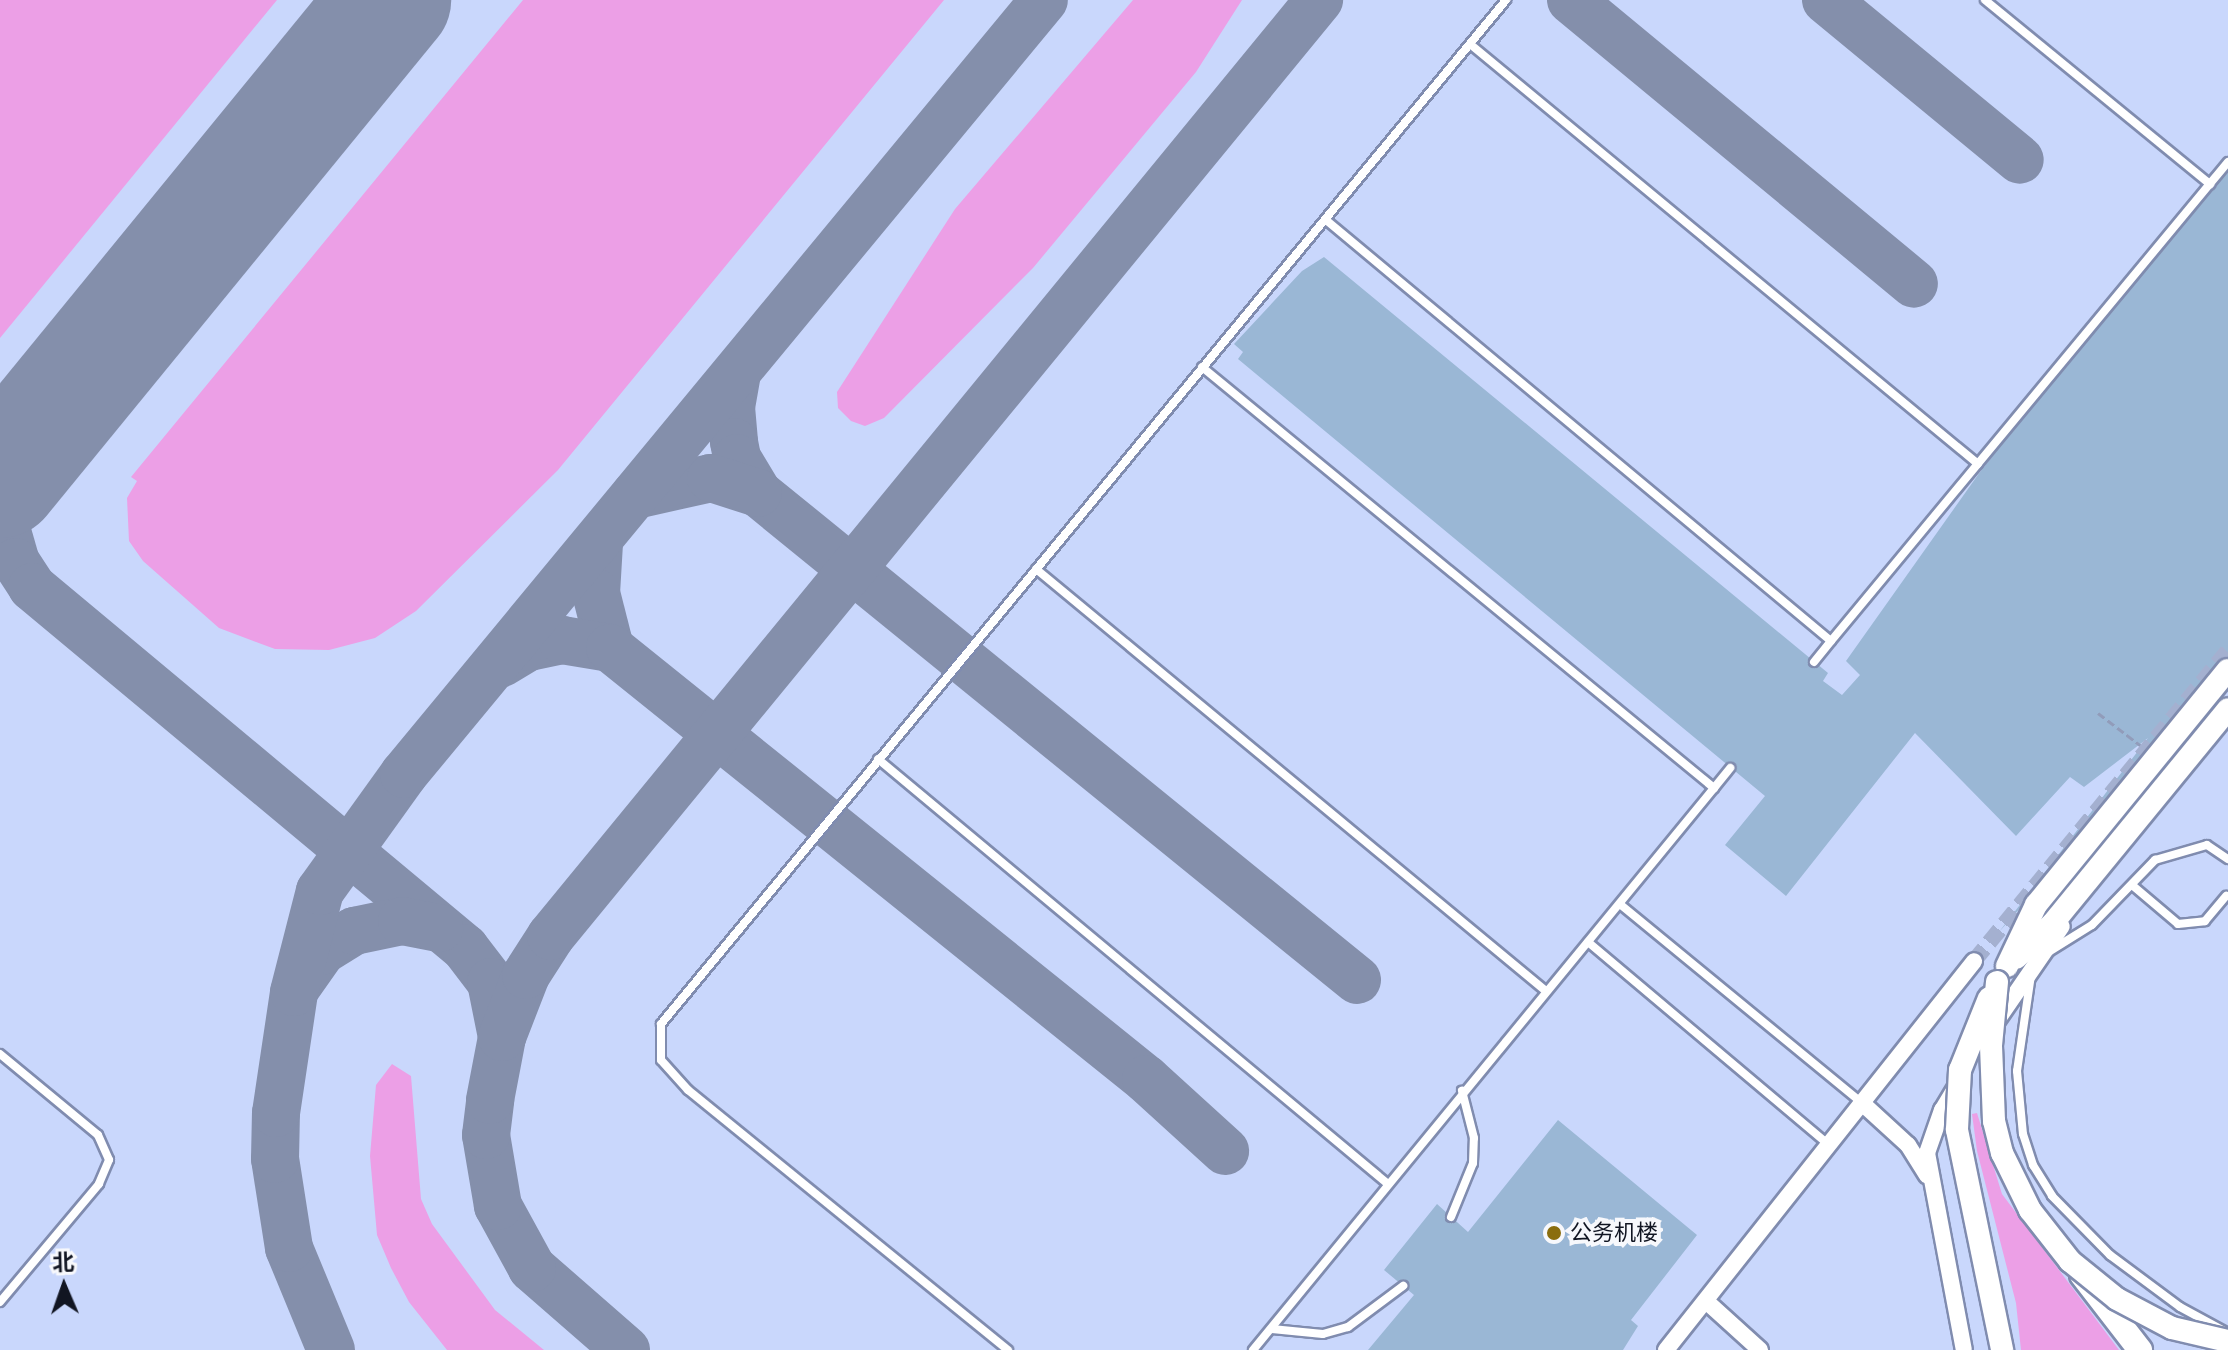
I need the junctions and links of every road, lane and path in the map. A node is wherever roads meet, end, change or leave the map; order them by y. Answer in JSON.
{"nodes":[{"id":1,"x":1506,"y":0,"type":"edge"},
{"id":2,"x":1985,"y":0,"type":"edge"},
{"id":3,"x":1470,"y":44,"type":"junction"},
{"id":4,"x":2228,"y":162,"type":"edge"},
{"id":5,"x":2210,"y":184,"type":"junction"},
{"id":6,"x":1326,"y":220,"type":"junction"},
{"id":7,"x":1202,"y":367,"type":"junction"},
{"id":8,"x":1978,"y":464,"type":"junction"},
{"id":9,"x":1036,"y":569,"type":"junction"},
{"id":10,"x":1831,"y":641,"type":"junction"},
{"id":11,"x":1814,"y":662,"type":"dead end"},
{"id":12,"x":2228,"y":670,"type":"edge"},
{"id":13,"x":2228,"y":709,"type":"edge"},
{"id":14,"x":2098,"y":713,"type":"dead end"},
{"id":15,"x":2228,"y":718,"type":"edge"},
{"id":16,"x":2157,"y":757,"type":"junction"},
{"id":17,"x":878,"y":759,"type":"junction"},
{"id":18,"x":1730,"y":768,"type":"dead end"},
{"id":19,"x":1714,"y":788,"type":"junction"},
{"id":20,"x":2228,"y":859,"type":"edge"},
{"id":21,"x":2132,"y":885,"type":"junction"},
{"id":22,"x":2226,"y":896,"type":"edge"},
{"id":23,"x":1621,"y":905,"type":"junction"},
{"id":24,"x":1588,"y":942,"type":"junction"},
{"id":25,"x":1974,"y":961,"type":"tunnel mouth"},
{"id":26,"x":2033,"y":962,"type":"junction"},
{"id":27,"x":2002,"y":974,"type":"junction"},
{"id":28,"x":1546,"y":991,"type":"junction"},
{"id":29,"x":0,"y":1054,"type":"edge"},
{"id":30,"x":1462,"y":1091,"type":"junction"},
{"id":31,"x":1862,"y":1103,"type":"junction"},
{"id":32,"x":1828,"y":1144,"type":"junction"},
{"id":33,"x":1388,"y":1184,"type":"junction"},
{"id":34,"x":1933,"y":1191,"type":"junction"},
{"id":35,"x":1451,"y":1217,"type":"dead end"},
{"id":36,"x":2070,"y":1261,"type":"junction"},
{"id":37,"x":1403,"y":1286,"type":"dead end"},
{"id":38,"x":1706,"y":1301,"type":"junction"},
{"id":39,"x":0,"y":1302,"type":"edge"},
{"id":40,"x":1272,"y":1329,"type":"junction"},
{"id":41,"x":2228,"y":1333,"type":"edge"},
{"id":42,"x":2228,"y":1341,"type":"edge"},
{"id":43,"x":1673,"y":1348,"type":"edge"},
{"id":44,"x":1008,"y":1350,"type":"edge"},
{"id":45,"x":1253,"y":1350,"type":"edge"},
{"id":46,"x":1760,"y":1350,"type":"edge"},
{"id":47,"x":1964,"y":1350,"type":"edge"},
{"id":48,"x":2002,"y":1350,"type":"edge"},
{"id":49,"x":2140,"y":1350,"type":"edge"}],
"edges":[{"from":1,"to":3,"type":"lane"},
{"from":2,"to":5,"type":"lane"},
{"from":3,"to":6,"type":"lane"},
{"from":3,"to":8,"type":"lane"},
{"from":4,"to":5,"type":"lane"},
{"from":5,"to":8,"type":"lane"},
{"from":6,"to":7,"type":"lane"},
{"from":6,"to":10,"type":"lane"},
{"from":7,"to":9,"type":"lane"},
{"from":7,"to":19,"type":"lane"},
{"from":8,"to":10,"type":"lane"},
{"from":9,"to":17,"type":"lane"},
{"from":9,"to":28,"type":"lane"},
{"from":10,"to":11,"type":"lane"},
{"from":12,"to":16,"type":"main road"},
{"from":13,"to":27,"type":"main road"},
{"from":14,"to":16,"type":"path"},
{"from":15,"to":26,"type":"street"},
{"from":16,"to":27,"type":"main road"},
{"from":17,"to":33,"type":"lane"},
{"from":17,"to":44,"type":"lane"},
{"from":18,"to":19,"type":"lane"},
{"from":19,"to":23,"type":"lane"},
{"from":20,"to":21,"type":"lane"},
{"from":21,"to":22,"type":"lane"},
{"from":21,"to":26,"type":"lane"},
{"from":23,"to":24,"type":"lane"},
{"from":23,"to":31,"type":"lane"},
{"from":24,"to":28,"type":"lane"},
{"from":24,"to":32,"type":"lane"},
{"from":25,"to":31,"type":"street"},
{"from":26,"to":34,"type":"street"},
{"from":26,"to":41,"type":"lane"},
{"from":27,"to":36,"type":"main road","bridge":true},
{"from":27,"to":48,"type":"main road","bridge":true},
{"from":28,"to":30,"type":"lane"},
{"from":29,"to":39,"type":"lane"},
{"from":30,"to":33,"type":"lane"},
{"from":30,"to":35,"type":"lane"},
{"from":31,"to":32,"type":"street"},
{"from":31,"to":34,"type":"street"},
{"from":32,"to":38,"type":"street"},
{"from":33,"to":40,"type":"lane"},
{"from":34,"to":47,"type":"street"},
{"from":36,"to":42,"type":"main road","bridge":true},
{"from":36,"to":49,"type":"main road","bridge":true},
{"from":37,"to":40,"type":"lane"},
{"from":38,"to":43,"type":"street"},
{"from":38,"to":46,"type":"street"},
{"from":40,"to":45,"type":"lane"}]}
